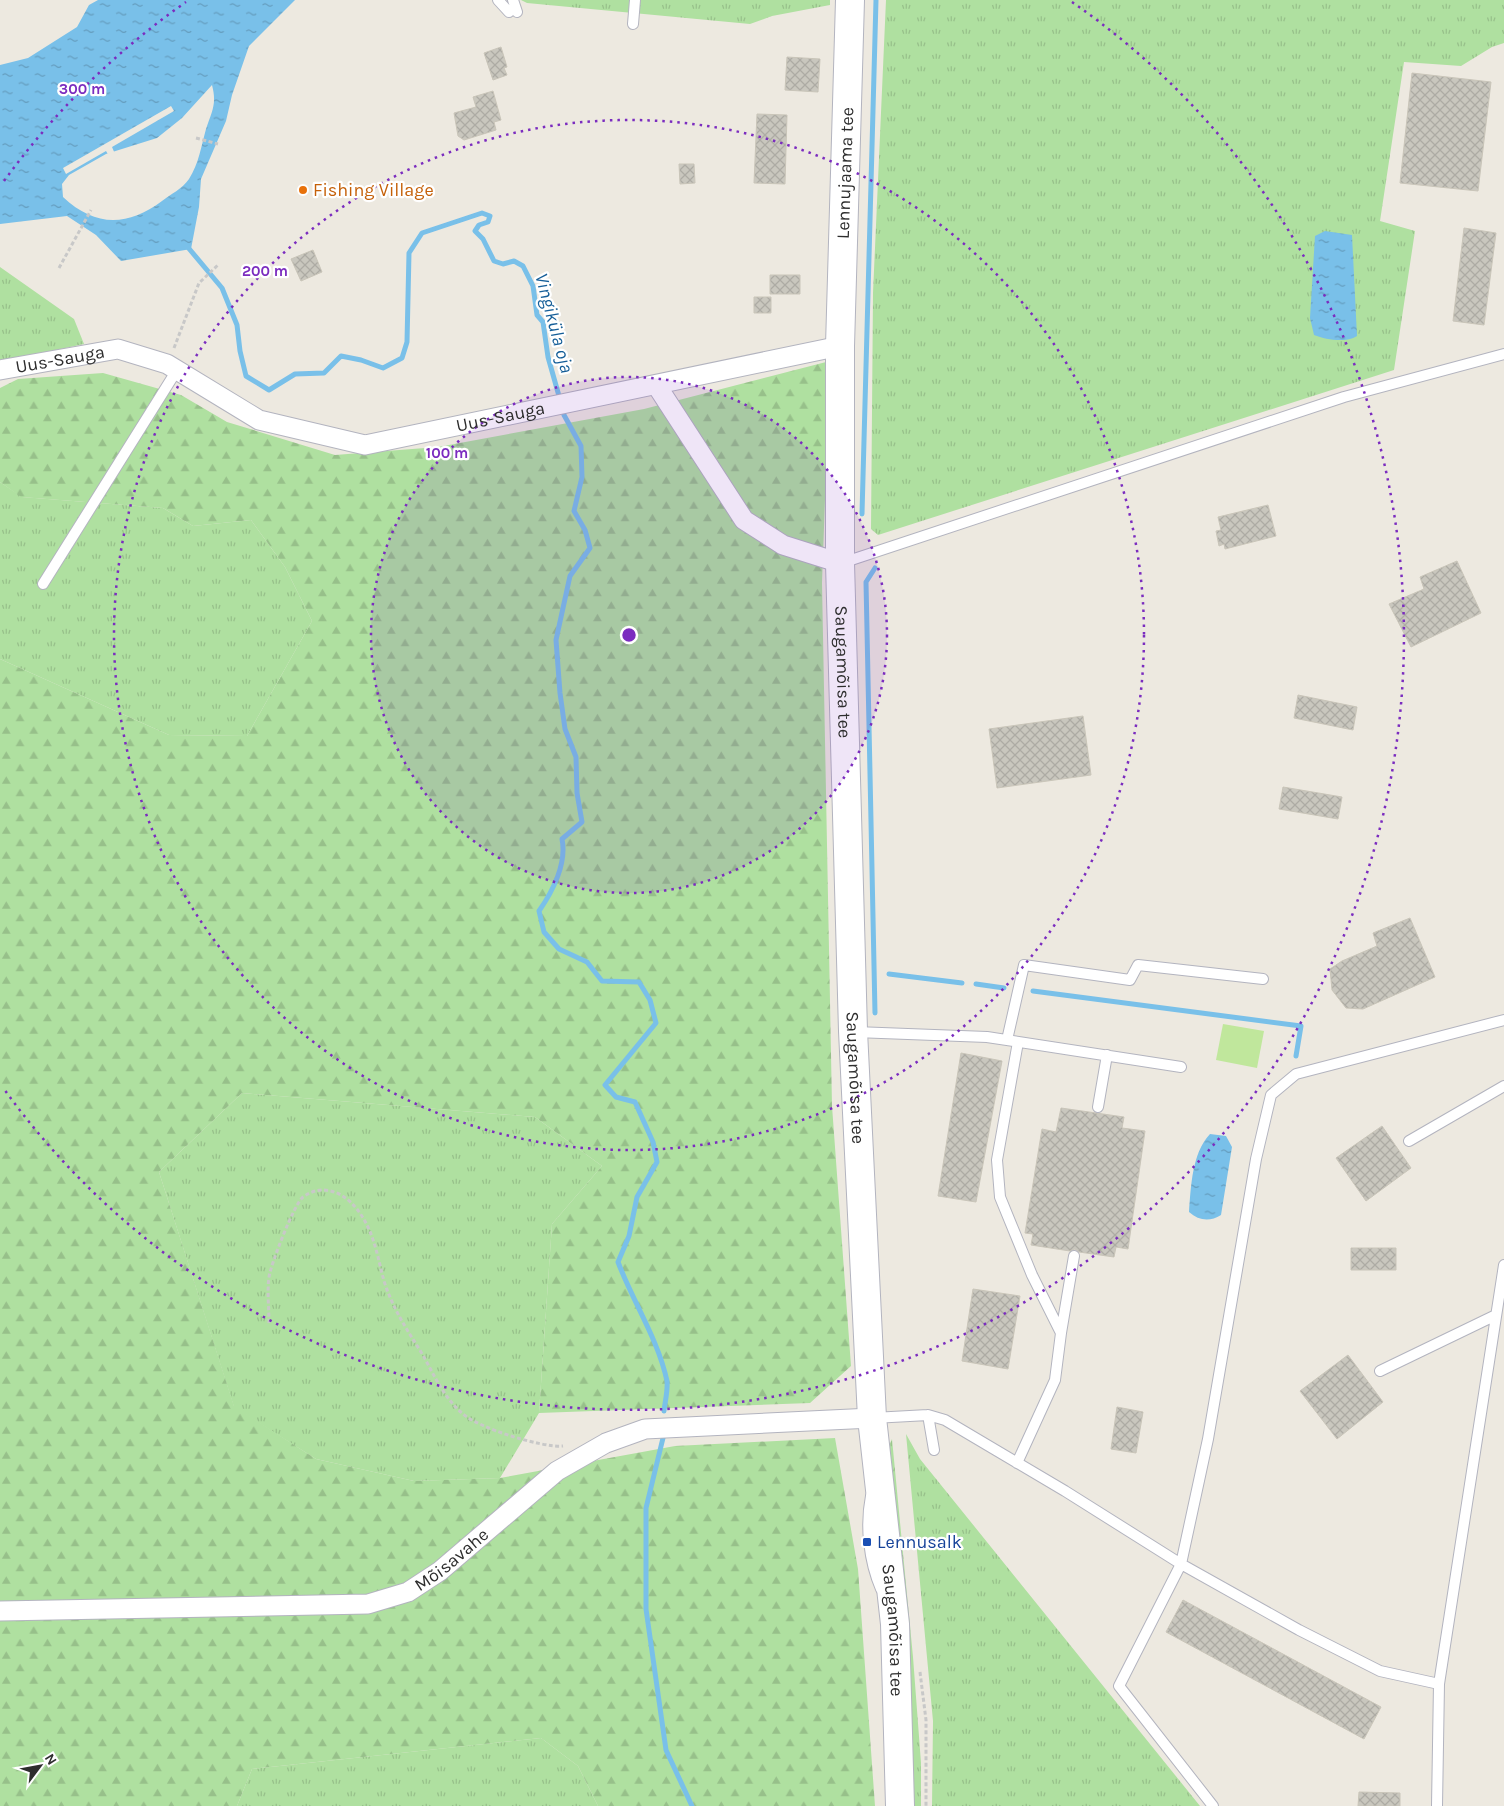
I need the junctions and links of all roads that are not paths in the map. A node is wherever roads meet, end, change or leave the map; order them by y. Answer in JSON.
{"nodes":[{"id":1,"x":498,"y":0,"type":"edge"},
{"id":2,"x":513,"y":0,"type":"edge"},
{"id":3,"x":635,"y":0,"type":"edge"},
{"id":4,"x":850,"y":0,"type":"edge"},
{"id":5,"x":633,"y":24,"type":"dead end"},
{"id":6,"x":840,"y":346,"type":"junction"},
{"id":7,"x":1504,"y":354,"type":"edge"},
{"id":8,"x":172,"y":367,"type":"junction"},
{"id":9,"x":0,"y":370,"type":"edge"},
{"id":10,"x":657,"y":386,"type":"junction"},
{"id":11,"x":840,"y":563,"type":"junction"},
{"id":12,"x":43,"y":584,"type":"dead end"},
{"id":13,"x":1264,"y":979,"type":"dead end"},
{"id":14,"x":1504,"y":1020,"type":"edge"},
{"id":15,"x":853,"y":1032,"type":"junction"},
{"id":16,"x":1007,"y":1040,"type":"junction"},
{"id":17,"x":1018,"y":1042,"type":"junction"},
{"id":18,"x":1107,"y":1055,"type":"junction"},
{"id":19,"x":1181,"y":1067,"type":"dead end"},
{"id":20,"x":1504,"y":1086,"type":"edge"},
{"id":21,"x":1098,"y":1107,"type":"dead end"},
{"id":22,"x":1409,"y":1141,"type":"dead end"},
{"id":23,"x":862,"y":1214,"type":"junction"},
{"id":24,"x":1074,"y":1256,"type":"dead end"},
{"id":25,"x":1504,"y":1265,"type":"edge"},
{"id":26,"x":1496,"y":1314,"type":"junction"},
{"id":27,"x":1061,"y":1333,"type":"junction"},
{"id":28,"x":1380,"y":1371,"type":"dead end"},
{"id":29,"x":870,"y":1383,"type":"junction"},
{"id":30,"x":928,"y":1415,"type":"junction"},
{"id":31,"x":872,"y":1418,"type":"junction"},
{"id":32,"x":934,"y":1450,"type":"dead end"},
{"id":33,"x":1017,"y":1463,"type":"junction"},
{"id":34,"x":1182,"y":1564,"type":"junction"},
{"id":35,"x":0,"y":1611,"type":"edge"},
{"id":36,"x":1439,"y":1684,"type":"junction"},
{"id":37,"x":900,"y":1806,"type":"edge"},
{"id":38,"x":1213,"y":1806,"type":"edge"},
{"id":39,"x":1437,"y":1806,"type":"edge"}],
"edges":[{"from":1,"to":2,"type":"lane"},
{"from":3,"to":5,"type":"lane"},
{"from":4,"to":6,"type":"street","name":"Lennujaama tee"},
{"from":6,"to":10,"type":"street","name":"Uus-Sauga"},
{"from":6,"to":11,"type":"street","name":"Saugamõisa tee"},
{"from":7,"to":11,"type":"lane"},
{"from":8,"to":9,"type":"street","name":"Uus-Sauga"},
{"from":8,"to":10,"type":"street","name":"Uus-Sauga"},
{"from":8,"to":12,"type":"lane"},
{"from":10,"to":11,"type":"street"},
{"from":11,"to":15,"type":"street","name":"Saugamõisa tee"},
{"from":13,"to":16,"type":"lane"},
{"from":14,"to":34,"type":"lane"},
{"from":15,"to":16,"type":"lane"},
{"from":15,"to":23,"type":"street","name":"Saugamõisa tee"},
{"from":16,"to":17,"type":"lane"},
{"from":17,"to":18,"type":"lane"},
{"from":17,"to":27,"type":"lane"},
{"from":18,"to":19,"type":"lane"},
{"from":18,"to":21,"type":"lane"},
{"from":20,"to":22,"type":"lane"},
{"from":23,"to":29,"type":"street","name":"Saugamõisa tee"},
{"from":23,"to":29,"type":"lane"},
{"from":24,"to":27,"type":"lane"},
{"from":25,"to":26,"type":"lane"},
{"from":26,"to":28,"type":"lane"},
{"from":26,"to":36,"type":"lane"},
{"from":27,"to":33,"type":"lane"},
{"from":29,"to":31,"type":"street","name":"Saugamõisa tee"},
{"from":30,"to":31,"type":"lane"},
{"from":30,"to":32,"type":"lane"},
{"from":30,"to":33,"type":"lane"},
{"from":31,"to":35,"type":"street","name":"Mõisavahe"},
{"from":31,"to":37,"type":"street","name":"Saugamõisa tee"},
{"from":33,"to":34,"type":"lane"},
{"from":34,"to":36,"type":"lane"},
{"from":34,"to":38,"type":"lane"},
{"from":36,"to":39,"type":"lane"}]}
